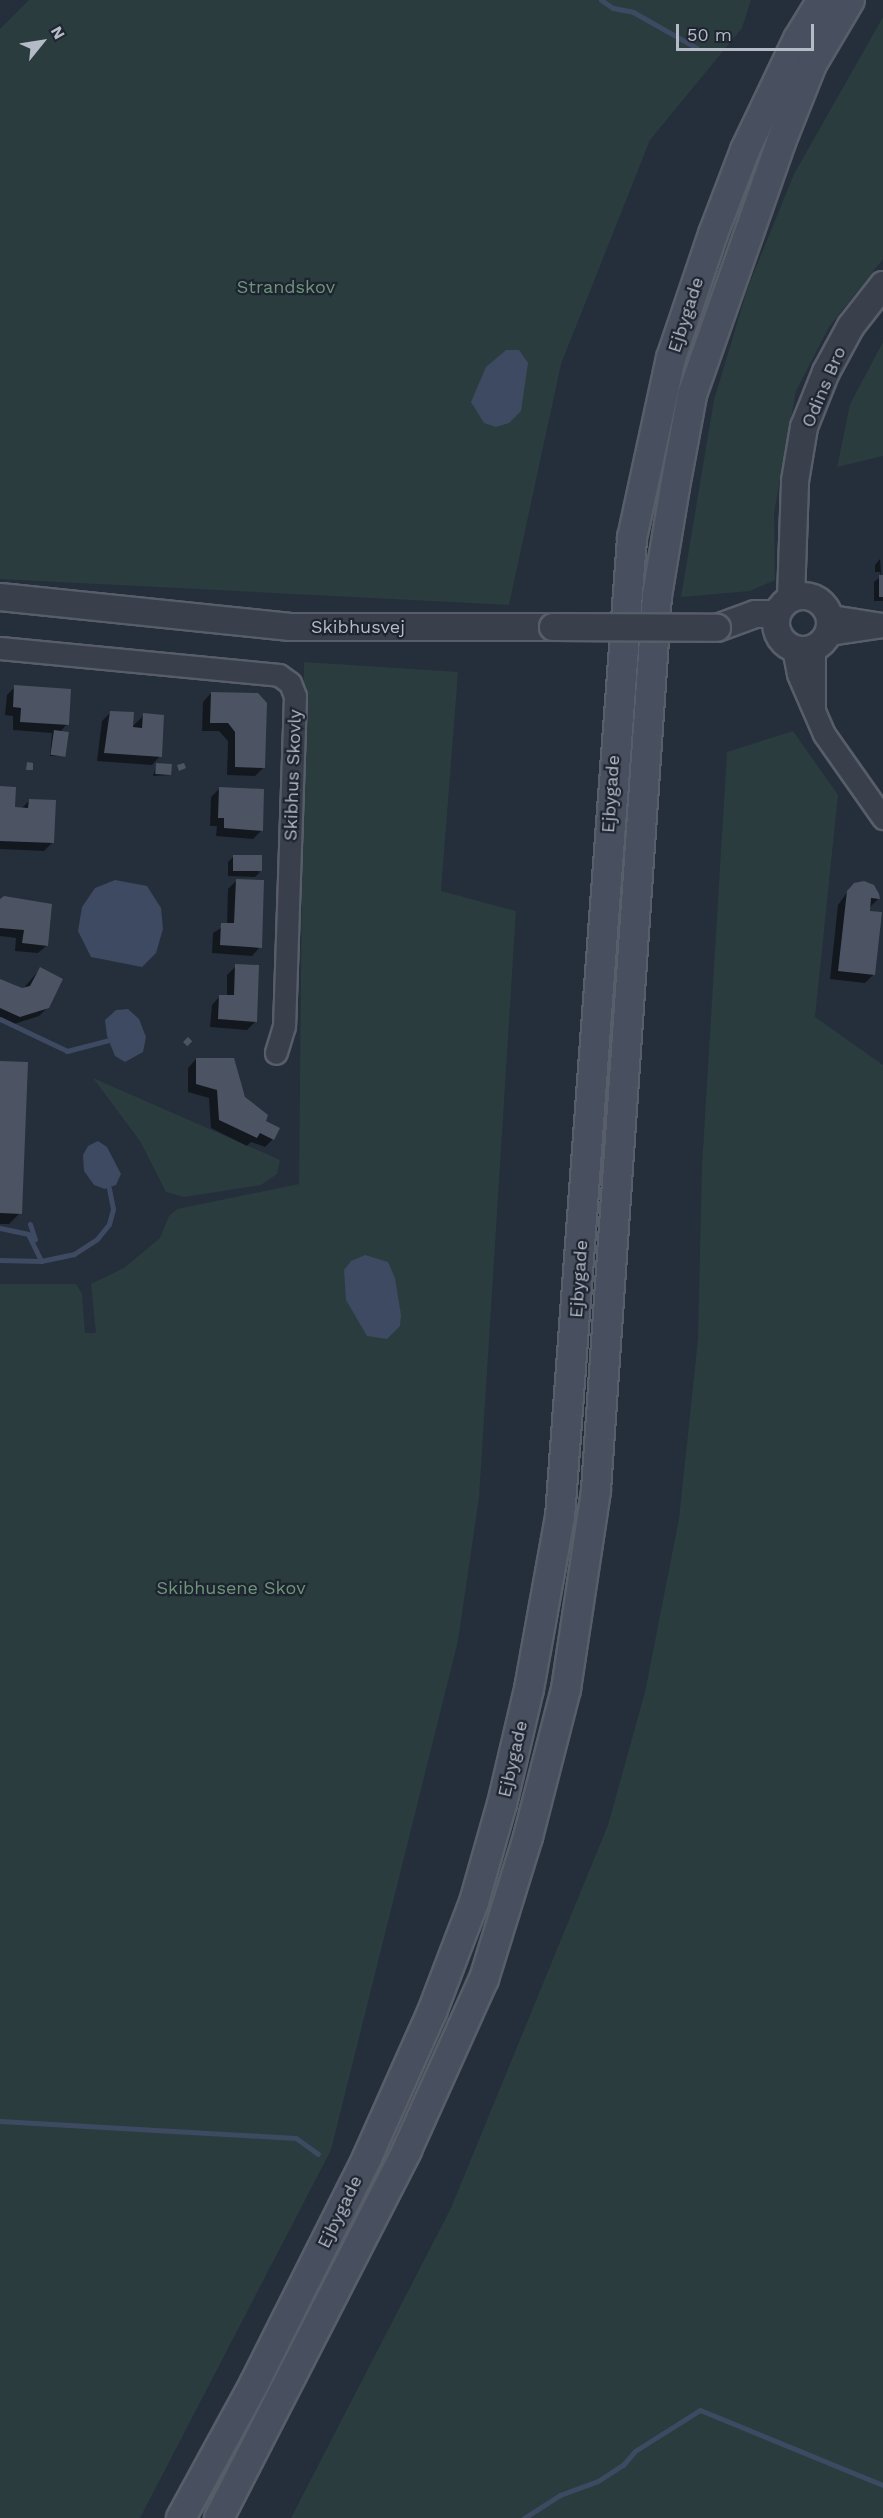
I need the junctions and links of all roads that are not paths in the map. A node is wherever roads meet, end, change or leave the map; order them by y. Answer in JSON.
{"nodes":[{"id":1,"x":822,"y":0,"type":"edge"},
{"id":2,"x":850,"y":0,"type":"edge"},
{"id":3,"x":870,"y":0,"type":"edge"},
{"id":4,"x":781,"y":142,"type":"junction"},
{"id":5,"x":883,"y":285,"type":"edge"},
{"id":6,"x":0,"y":597,"type":"edge"},
{"id":7,"x":803,"y":624,"type":"junction"},
{"id":8,"x":883,"y":625,"type":"edge"},
{"id":9,"x":0,"y":648,"type":"edge"},
{"id":10,"x":883,"y":818,"type":"edge"},
{"id":11,"x":276,"y":1053,"type":"dead end"},
{"id":12,"x":182,"y":2518,"type":"edge"},
{"id":13,"x":219,"y":2518,"type":"edge"}],
"edges":[{"from":1,"to":12,"type":"main road","name":"Ejbygade"},
{"from":2,"to":4,"type":"main road"},
{"from":3,"to":4,"type":"main road"},
{"from":4,"to":13,"type":"main road","name":"Ejbygade"},
{"from":5,"to":7,"type":"street","name":"Odins Bro"},
{"from":6,"to":7,"type":"street","name":"Skibhusvej","bridge":true},
{"from":7,"to":8,"type":"street","name":"Skibhusvej"},
{"from":7,"to":10,"type":"street"},
{"from":9,"to":11,"type":"street","name":"Skibhus Skovly"}]}
